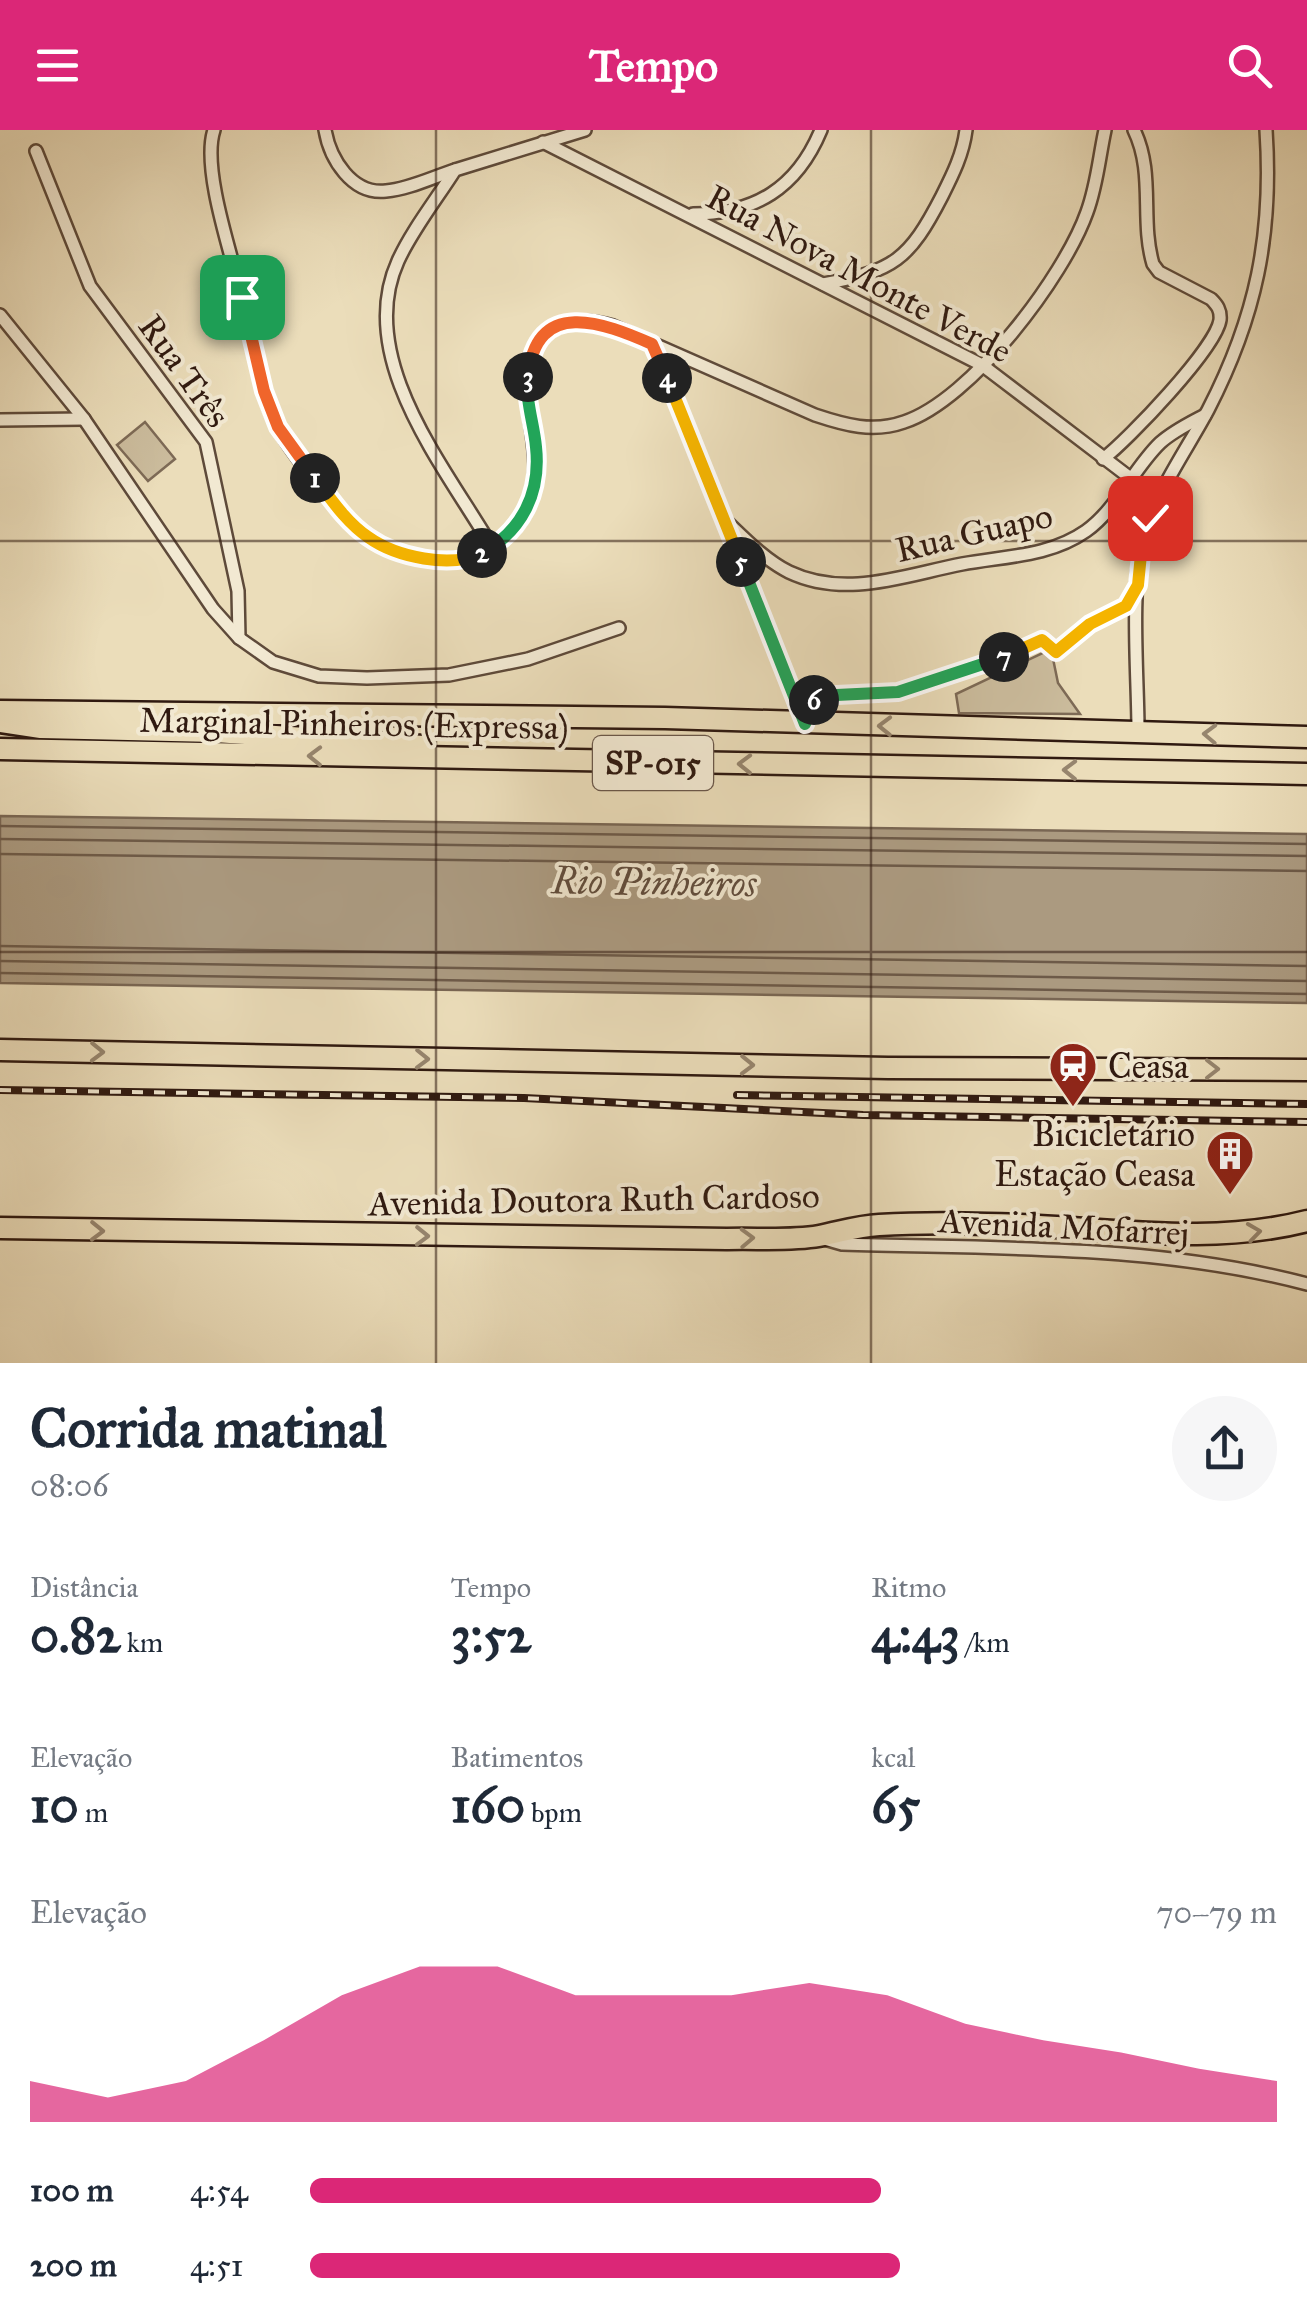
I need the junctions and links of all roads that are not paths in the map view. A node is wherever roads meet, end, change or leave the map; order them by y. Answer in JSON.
{"nodes":[{"id":1,"x":214,"y":130,"type":"edge"},
{"id":2,"x":325,"y":130,"type":"edge"},
{"id":3,"x":584,"y":130,"type":"edge"},
{"id":4,"x":821,"y":130,"type":"edge"},
{"id":5,"x":966,"y":130,"type":"edge"},
{"id":6,"x":1105,"y":130,"type":"edge"},
{"id":7,"x":1134,"y":130,"type":"edge"},
{"id":8,"x":1266,"y":130,"type":"edge"},
{"id":9,"x":542,"y":142,"type":"junction"},
{"id":10,"x":36,"y":151,"type":"dead end"},
{"id":11,"x":455,"y":170,"type":"junction"},
{"id":12,"x":688,"y":214,"type":"junction"},
{"id":13,"x":823,"y":284,"type":"junction"},
{"id":14,"x":0,"y":315,"type":"edge"},
{"id":15,"x":652,"y":344,"type":"junction"},
{"id":16,"x":982,"y":365,"type":"junction"},
{"id":17,"x":1205,"y":415,"type":"junction"},
{"id":18,"x":84,"y":419,"type":"junction"},
{"id":19,"x":0,"y":420,"type":"edge"},
{"id":20,"x":1103,"y":458,"type":"junction"},
{"id":21,"x":1133,"y":480,"type":"junction"},
{"id":22,"x":724,"y":519,"type":"junction"},
{"id":23,"x":492,"y":547,"type":"junction"},
{"id":24,"x":1138,"y":585,"type":"junction"},
{"id":25,"x":618,"y":628,"type":"dead end"},
{"id":26,"x":238,"y":638,"type":"junction"},
{"id":27,"x":0,"y":711,"type":"edge"},
{"id":28,"x":0,"y":722,"type":"edge"},
{"id":29,"x":805,"y":724,"type":"junction"},
{"id":30,"x":1138,"y":731,"type":"junction"},
{"id":31,"x":1307,"y":737,"type":"edge"},
{"id":32,"x":0,"y":749,"type":"edge"},
{"id":33,"x":519,"y":760,"type":"junction"},
{"id":34,"x":1307,"y":774,"type":"edge"},
{"id":35,"x":0,"y":1050,"type":"edge"},
{"id":36,"x":1307,"y":1070,"type":"edge"},
{"id":37,"x":1307,"y":1221,"type":"edge"},
{"id":38,"x":0,"y":1228,"type":"edge"},
{"id":39,"x":818,"y":1236,"type":"junction"},
{"id":40,"x":1307,"y":1284,"type":"edge"}],
"edges":[{"from":1,"to":23,"type":"street"},
{"from":2,"to":11,"type":"street"},
{"from":3,"to":9,"type":"street"},
{"from":4,"to":12,"type":"street"},
{"from":5,"to":13,"type":"street"},
{"from":6,"to":16,"type":"street"},
{"from":7,"to":20,"type":"street"},
{"from":8,"to":17,"type":"street"},
{"from":9,"to":11,"type":"street"},
{"from":9,"to":12,"type":"street","name":"Rua Nova Monte Verde"},
{"from":10,"to":26,"type":"street","name":"Rua Três"},
{"from":11,"to":23,"type":"street"},
{"from":12,"to":13,"type":"street","name":"Rua Nova Monte Verde"},
{"from":13,"to":16,"type":"street","name":"Rua Nova Monte Verde"},
{"from":14,"to":18,"type":"street"},
{"from":15,"to":16,"type":"street"},
{"from":15,"to":22,"type":"street"},
{"from":15,"to":23,"type":"street"},
{"from":16,"to":20,"type":"street","name":"Rua Nova Monte Verde"},
{"from":17,"to":21,"type":"street","name":"Rua Guapo"},
{"from":17,"to":24,"type":"street"},
{"from":18,"to":19,"type":"street"},
{"from":18,"to":26,"type":"street"},
{"from":20,"to":21,"type":"street","name":"Rua Nova Monte Verde"},
{"from":21,"to":22,"type":"street","name":"Rua Guapo"},
{"from":22,"to":29,"type":"street"},
{"from":24,"to":29,"type":"street"},
{"from":24,"to":30,"type":"street"},
{"from":25,"to":26,"type":"street"},
{"from":27,"to":29,"type":"highway"},
{"from":28,"to":33,"type":"highway"},
{"from":30,"to":29,"type":"highway","one_way":true},
{"from":31,"to":30,"type":"highway","one_way":true},
{"from":33,"to":32,"type":"highway","name":"Marginal Pinheiros (Expressa)","number":"SP-015","one_way":true},
{"from":34,"to":33,"type":"highway","name":"Marginal Pinheiros (Expressa)","number":"SP-015","one_way":true},
{"from":35,"to":36,"type":"highway","one_way":true},
{"from":39,"to":37,"type":"highway","name":"Avenida Doutora Ruth Cardoso","one_way":true},
{"from":38,"to":39,"type":"highway","name":"Avenida Doutora Ruth Cardoso","one_way":true},
{"from":39,"to":40,"type":"street","name":"Avenida Mofarrej"}]}
